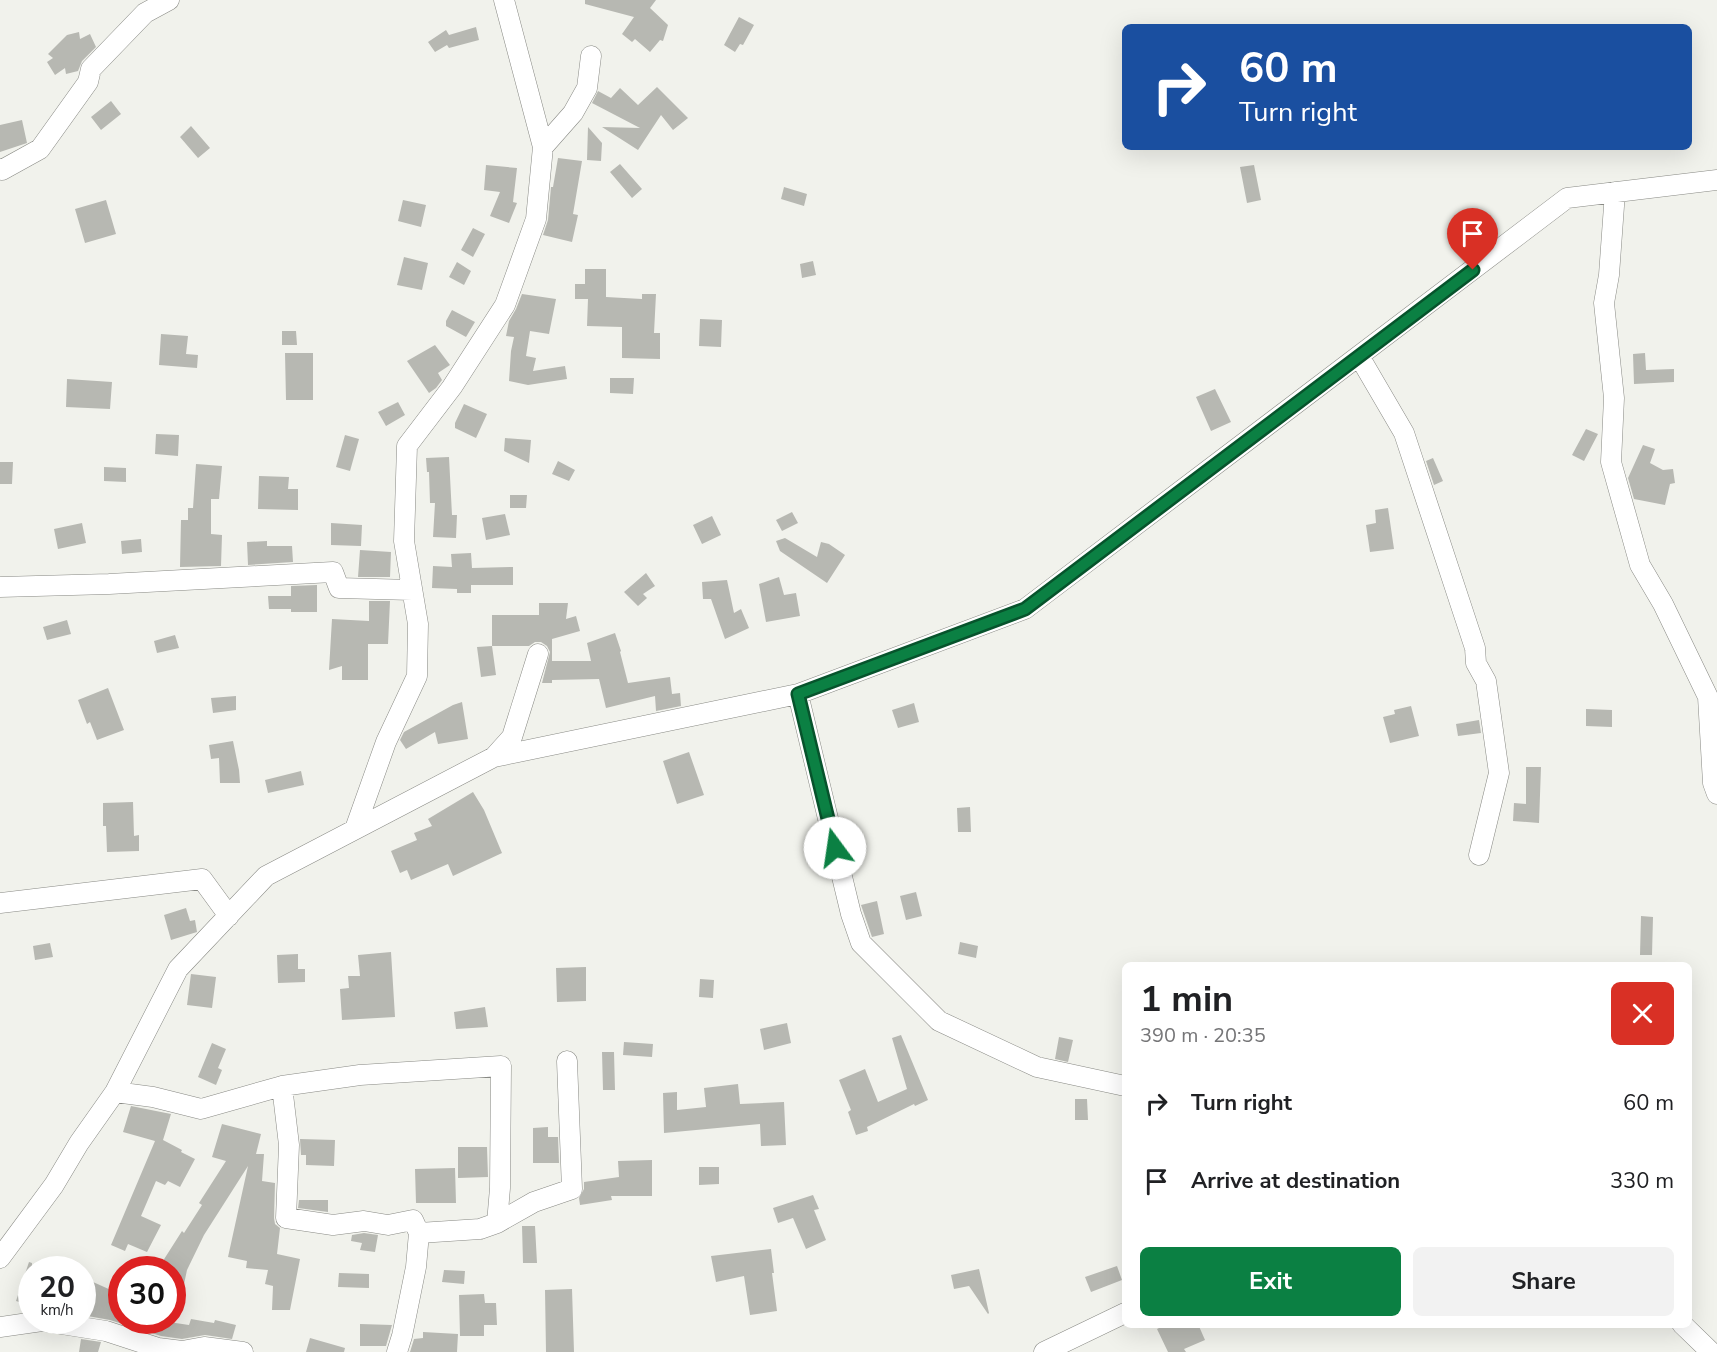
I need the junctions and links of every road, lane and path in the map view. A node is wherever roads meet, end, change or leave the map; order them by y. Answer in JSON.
{"nodes":[{"id":1,"x":169,"y":0,"type":"edge"},
{"id":2,"x":504,"y":0,"type":"edge"},
{"id":3,"x":591,"y":56,"type":"dead end"},
{"id":4,"x":543,"y":147,"type":"junction"},
{"id":5,"x":0,"y":169,"type":"edge"},
{"id":6,"x":1717,"y":180,"type":"edge"},
{"id":7,"x":1615,"y":192,"type":"junction"},
{"id":8,"x":1359,"y":356,"type":"junction"},
{"id":9,"x":0,"y":587,"type":"edge"},
{"id":10,"x":412,"y":590,"type":"junction"},
{"id":11,"x":538,"y":654,"type":"dead end"},
{"id":12,"x":798,"y":694,"type":"junction"},
{"id":13,"x":494,"y":757,"type":"junction"},
{"id":14,"x":1717,"y":794,"type":"edge"},
{"id":15,"x":355,"y":829,"type":"junction"},
{"id":16,"x":1479,"y":855,"type":"dead end"},
{"id":17,"x":0,"y":903,"type":"edge"},
{"id":18,"x":229,"y":916,"type":"junction"},
{"id":19,"x":567,"y":1061,"type":"dead end"},
{"id":20,"x":1122,"y":1085,"type":"edge"},
{"id":21,"x":282,"y":1086,"type":"junction"},
{"id":22,"x":115,"y":1092,"type":"junction"},
{"id":23,"x":497,"y":1223,"type":"junction"},
{"id":24,"x":419,"y":1233,"type":"junction"},
{"id":25,"x":0,"y":1258,"type":"edge"},
{"id":26,"x":1122,"y":1315,"type":"edge"},
{"id":27,"x":0,"y":1327,"type":"edge"},
{"id":28,"x":1686,"y":1328,"type":"edge"},
{"id":29,"x":243,"y":1352,"type":"edge"},
{"id":30,"x":397,"y":1352,"type":"edge"},
{"id":31,"x":1044,"y":1352,"type":"edge"},
{"id":32,"x":1711,"y":1352,"type":"edge"}],
"edges":[{"from":1,"to":5,"type":"street"},
{"from":2,"to":4,"type":"street"},
{"from":3,"to":4,"type":"street"},
{"from":4,"to":10,"type":"street"},
{"from":6,"to":7,"type":"street"},
{"from":7,"to":8,"type":"street"},
{"from":7,"to":14,"type":"street"},
{"from":8,"to":12,"type":"street"},
{"from":8,"to":16,"type":"street"},
{"from":9,"to":10,"type":"street"},
{"from":10,"to":15,"type":"street"},
{"from":11,"to":13,"type":"street"},
{"from":12,"to":13,"type":"street"},
{"from":12,"to":20,"type":"street"},
{"from":13,"to":15,"type":"street"},
{"from":15,"to":18,"type":"street"},
{"from":17,"to":18,"type":"street"},
{"from":18,"to":22,"type":"street"},
{"from":19,"to":23,"type":"street"},
{"from":21,"to":22,"type":"street"},
{"from":21,"to":23,"type":"street"},
{"from":21,"to":24,"type":"street"},
{"from":22,"to":25,"type":"street"},
{"from":23,"to":24,"type":"street"},
{"from":24,"to":30,"type":"street"},
{"from":26,"to":31,"type":"street"},
{"from":27,"to":29,"type":"street"},
{"from":28,"to":32,"type":"street"}]}
